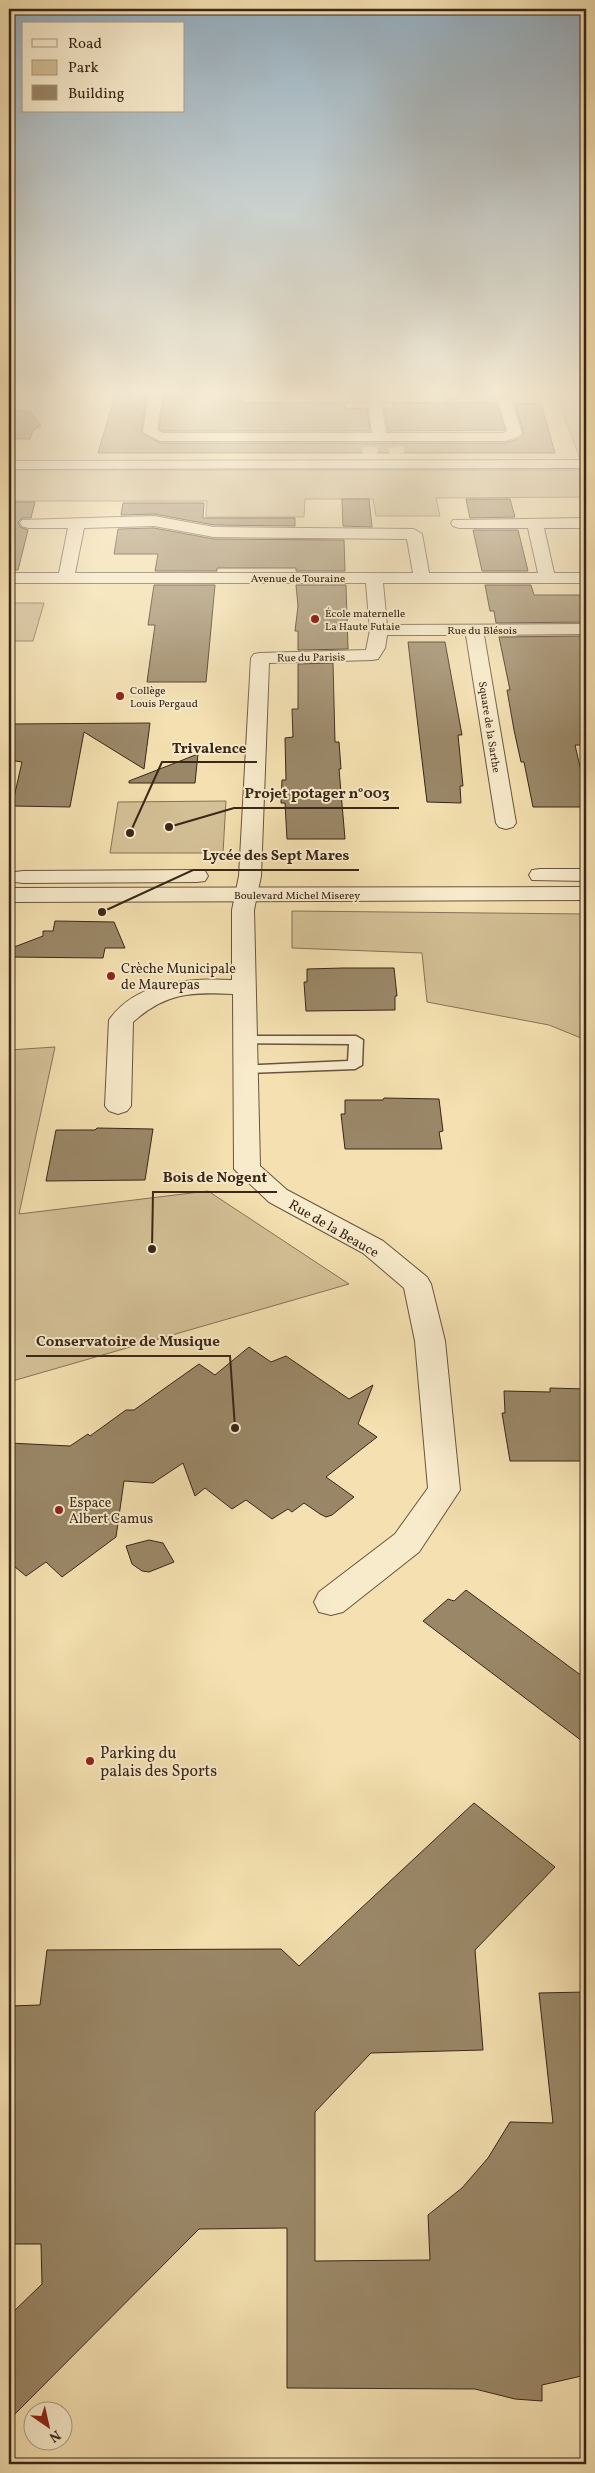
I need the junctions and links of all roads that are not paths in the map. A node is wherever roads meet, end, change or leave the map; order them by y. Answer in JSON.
{"nodes":[{"id":1,"x":28,"y":523,"type":"dead end"},
{"id":2,"x":77,"y":523,"type":"junction"},
{"id":3,"x":535,"y":523,"type":"junction"},
{"id":4,"x":586,"y":523,"type":"edge"},
{"id":5,"x":459,"y":524,"type":"dead end"},
{"id":6,"x":422,"y":577,"type":"junction"},
{"id":7,"x":9,"y":578,"type":"edge"},
{"id":8,"x":66,"y":578,"type":"junction"},
{"id":9,"x":374,"y":578,"type":"junction"},
{"id":10,"x":547,"y":578,"type":"junction"},
{"id":11,"x":586,"y":578,"type":"edge"},
{"id":12,"x":586,"y":629,"type":"edge"},
{"id":13,"x":379,"y":630,"type":"junction"},
{"id":14,"x":474,"y":630,"type":"junction"},
{"id":15,"x":506,"y":823,"type":"dead end"},
{"id":16,"x":586,"y":875,"type":"edge"},
{"id":17,"x":9,"y":877,"type":"edge"},
{"id":18,"x":247,"y":886,"type":"junction"},
{"id":19,"x":586,"y":894,"type":"edge"},
{"id":20,"x":9,"y":895,"type":"edge"},
{"id":21,"x":244,"y":987,"type":"junction"},
{"id":22,"x":245,"y":1040,"type":"junction"},
{"id":23,"x":245,"y":1069,"type":"junction"},
{"id":24,"x":118,"y":1106,"type":"dead end"},
{"id":25,"x":331,"y":1602,"type":"dead end"}],
"edges":[{"from":1,"to":2,"type":"street"},
{"from":2,"to":6,"type":"street"},
{"from":2,"to":8,"type":"street"},
{"from":3,"to":4,"type":"street"},
{"from":3,"to":5,"type":"street"},
{"from":3,"to":10,"type":"street"},
{"from":6,"to":9,"type":"street","name":"Avenue de Touraine"},
{"from":6,"to":10,"type":"street","name":"Avenue de Touraine"},
{"from":7,"to":8,"type":"street","name":"Avenue de Touraine"},
{"from":8,"to":9,"type":"street","name":"Avenue de Touraine"},
{"from":9,"to":13,"type":"street","name":"Rue du Parisis"},
{"from":10,"to":11,"type":"street","name":"Avenue de Touraine"},
{"from":12,"to":14,"type":"street","name":"Rue du Blésois"},
{"from":13,"to":14,"type":"street","name":"Rue du Blésois"},
{"from":13,"to":18,"type":"street","name":"Rue du Parisis"},
{"from":14,"to":15,"type":"street","name":"Square de la Sarthe"},
{"from":16,"to":18,"type":"street","name":"Boulevard Michel Miserey"},
{"from":17,"to":18,"type":"street","name":"Boulevard Michel Miserey"},
{"from":18,"to":19,"type":"street","name":"Boulevard Michel Miserey"},
{"from":18,"to":20,"type":"street","name":"Boulevard Michel Miserey"},
{"from":18,"to":21,"type":"street","name":"Rue de la Beauce"},
{"from":21,"to":22,"type":"street","name":"Rue de la Beauce"},
{"from":21,"to":24,"type":"street"},
{"from":22,"to":23,"type":"street","name":"Rue de la Beauce"},
{"from":22,"to":23,"type":"lane"},
{"from":23,"to":25,"type":"street","name":"Rue de la Beauce"}]}
